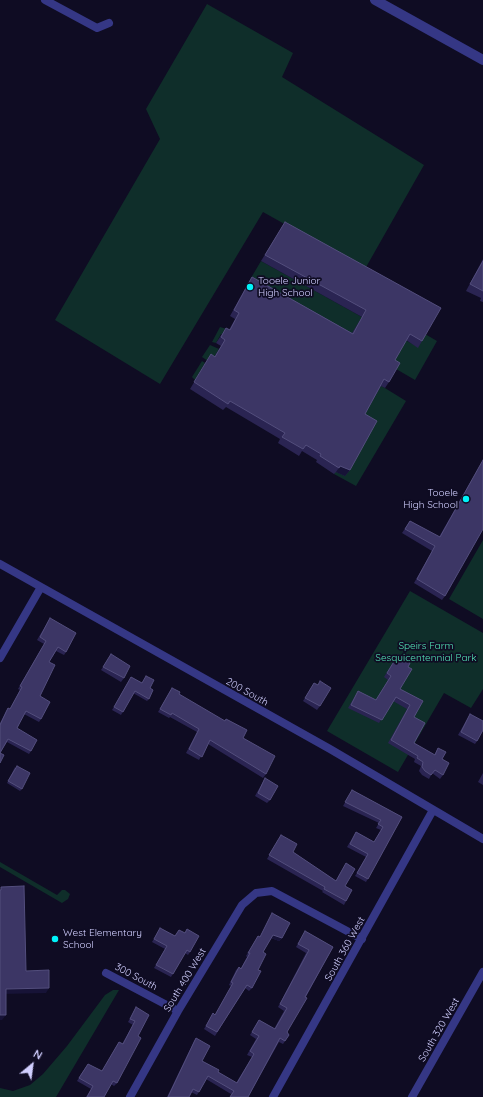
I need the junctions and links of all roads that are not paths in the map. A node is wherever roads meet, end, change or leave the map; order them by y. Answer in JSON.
{"nodes":[{"id":1,"x":45,"y":0,"type":"edge"},
{"id":2,"x":375,"y":0,"type":"edge"},
{"id":3,"x":109,"y":23,"type":"dead end"},
{"id":4,"x":483,"y":60,"type":"edge"},
{"id":5,"x":0,"y":564,"type":"edge"},
{"id":6,"x":41,"y":587,"type":"junction"},
{"id":7,"x":0,"y":658,"type":"edge"},
{"id":8,"x":433,"y":810,"type":"junction"},
{"id":9,"x":483,"y":839,"type":"edge"},
{"id":10,"x":362,"y":939,"type":"junction"},
{"id":11,"x":106,"y":972,"type":"dead end"},
{"id":12,"x":483,"y":972,"type":"edge"},
{"id":13,"x":178,"y":1011,"type":"junction"},
{"id":14,"x":130,"y":1097,"type":"edge"},
{"id":15,"x":273,"y":1097,"type":"edge"},
{"id":16,"x":412,"y":1097,"type":"edge"}],
"edges":[{"from":1,"to":3,"type":"street"},
{"from":2,"to":4,"type":"street"},
{"from":5,"to":6,"type":"street","name":"200 South"},
{"from":6,"to":7,"type":"street"},
{"from":6,"to":8,"type":"street","name":"200 South"},
{"from":8,"to":9,"type":"street","name":"200 South"},
{"from":8,"to":10,"type":"street","name":"South 360 West"},
{"from":10,"to":13,"type":"street","name":"South 400 West"},
{"from":10,"to":15,"type":"street","name":"South 360 West"},
{"from":11,"to":13,"type":"street","name":"300 South"},
{"from":12,"to":16,"type":"street","name":"South 320 West"},
{"from":13,"to":14,"type":"street","name":"South 400 West"}]}
